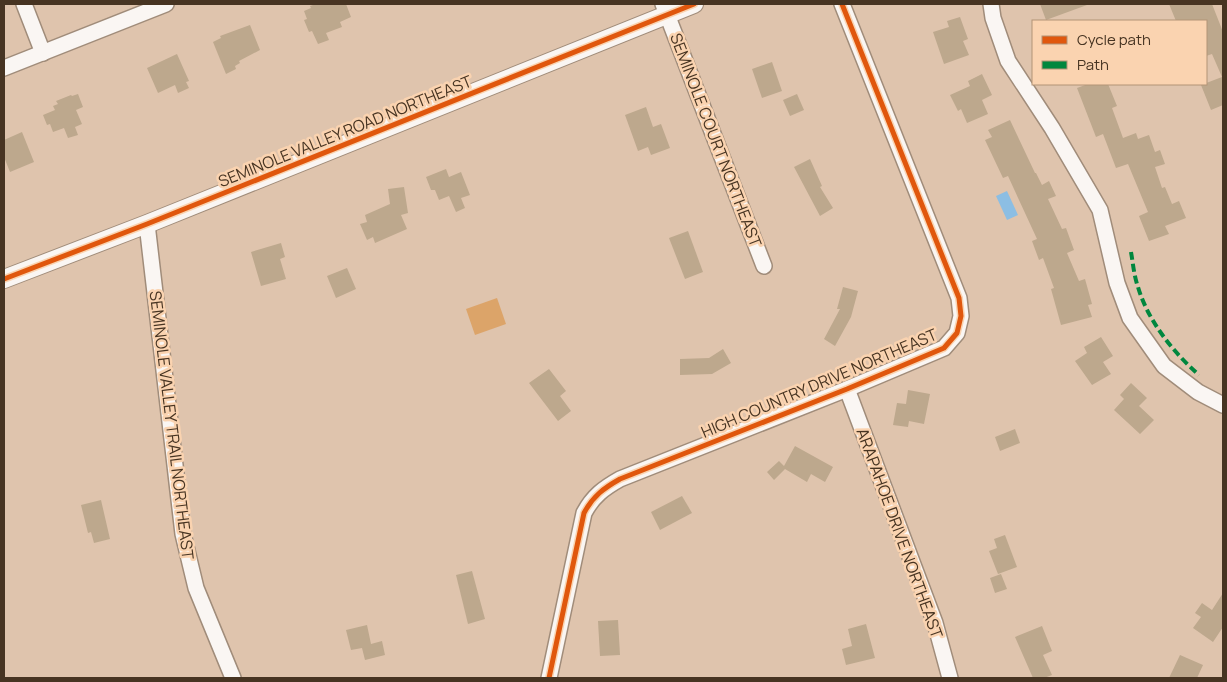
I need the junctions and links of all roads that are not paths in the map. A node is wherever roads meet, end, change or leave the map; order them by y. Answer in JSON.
{"nodes":[{"id":1,"x":24,"y":4,"type":"edge"},
{"id":2,"x":166,"y":4,"type":"edge"},
{"id":3,"x":694,"y":4,"type":"edge"},
{"id":4,"x":842,"y":4,"type":"edge"},
{"id":5,"x":991,"y":4,"type":"edge"},
{"id":6,"x":666,"y":9,"type":"edge"},
{"id":7,"x":43,"y":53,"type":"junction"},
{"id":8,"x":4,"y":68,"type":"edge"},
{"id":9,"x":147,"y":224,"type":"junction"},
{"id":10,"x":764,"y":266,"type":"dead end"},
{"id":11,"x":4,"y":279,"type":"edge"},
{"id":12,"x":847,"y":389,"type":"junction"},
{"id":13,"x":1223,"y":405,"type":"edge"},
{"id":14,"x":233,"y":678,"type":"edge"},
{"id":15,"x":550,"y":678,"type":"edge"},
{"id":16,"x":950,"y":678,"type":"edge"}],
"edges":[{"from":1,"to":7,"type":"street"},
{"from":2,"to":7,"type":"street"},
{"from":3,"to":6,"type":"street","name":"SEMINOLE VALLEY ROAD NORTHEAST"},
{"from":4,"to":12,"type":"street","name":"HIGH COUNTRY DRIVE NORTHEAST"},
{"from":5,"to":13,"type":"street"},
{"from":6,"to":9,"type":"street","name":"SEMINOLE VALLEY ROAD NORTHEAST"},
{"from":6,"to":10,"type":"street","name":"SEMINOLE COURT NORTHEAST"},
{"from":7,"to":8,"type":"street"},
{"from":9,"to":11,"type":"street","name":"SEMINOLE VALLEY ROAD NORTHEAST"},
{"from":9,"to":14,"type":"street","name":"SEMINOLE VALLEY TRAIL NORTHEAST"},
{"from":12,"to":15,"type":"street","name":"HIGH COUNTRY DRIVE NORTHEAST"},
{"from":12,"to":16,"type":"street","name":"ARAPAHOE DRIVE NORTHEAST"}]}
